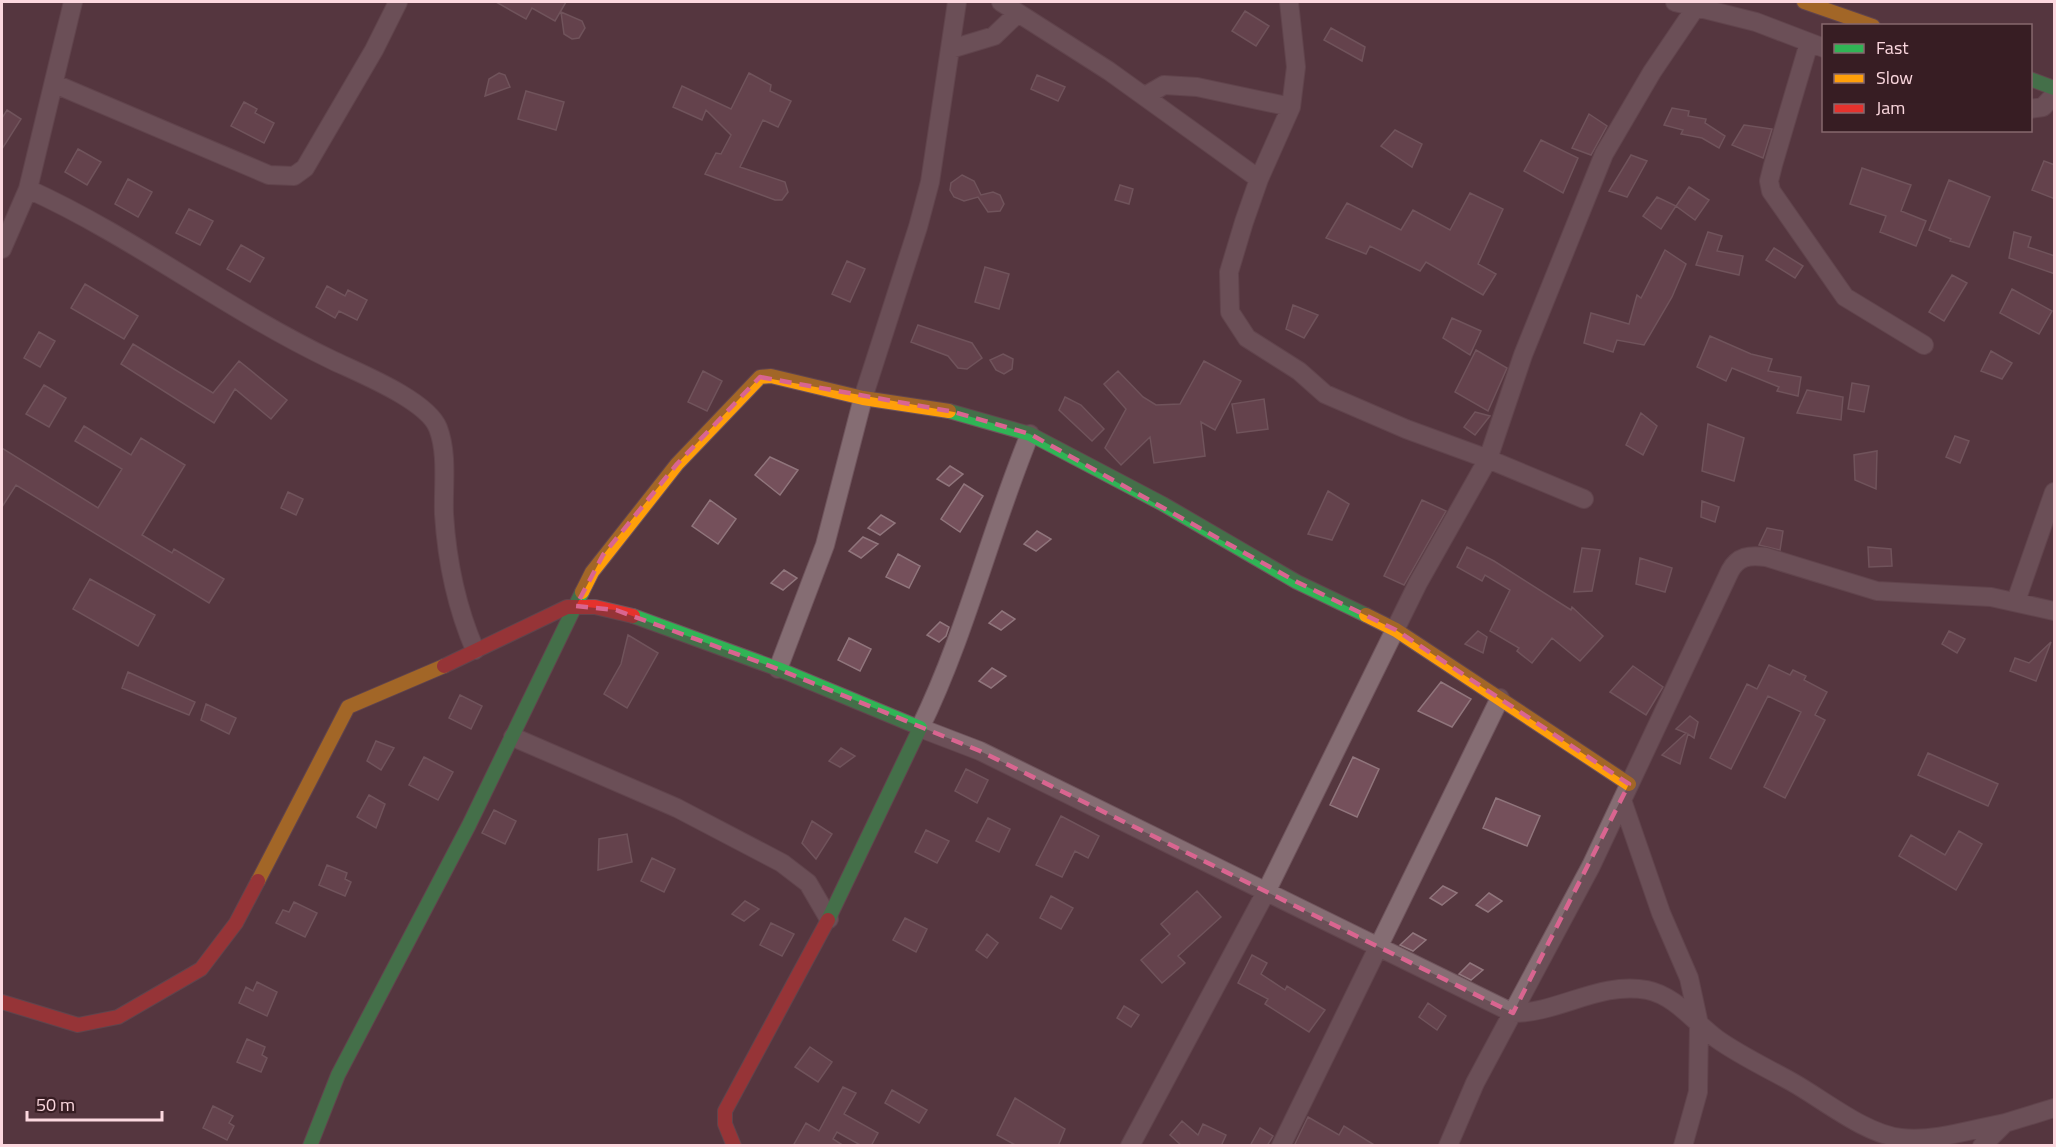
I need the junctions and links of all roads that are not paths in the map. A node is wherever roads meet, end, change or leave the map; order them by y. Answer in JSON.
{"nodes":[{"id":1,"x":74,"y":2,"type":"edge"},
{"id":2,"x":398,"y":2,"type":"edge"},
{"id":3,"x":957,"y":2,"type":"edge"},
{"id":4,"x":1001,"y":2,"type":"edge"},
{"id":5,"x":1289,"y":2,"type":"edge"},
{"id":6,"x":1675,"y":2,"type":"edge"},
{"id":7,"x":1803,"y":2,"type":"edge"},
{"id":8,"x":1696,"y":7,"type":"junction"},
{"id":9,"x":1018,"y":13,"type":"junction"},
{"id":10,"x":1868,"y":24,"type":"edge"},
{"id":11,"x":1816,"y":45,"type":"edge"},
{"id":12,"x":951,"y":49,"type":"junction"},
{"id":13,"x":2032,"y":79,"type":"edge"},
{"id":14,"x":55,"y":84,"type":"junction"},
{"id":15,"x":2055,"y":88,"type":"edge"},
{"id":16,"x":2055,"y":95,"type":"edge"},
{"id":17,"x":1145,"y":96,"type":"junction"},
{"id":18,"x":1291,"y":107,"type":"junction"},
{"id":19,"x":2032,"y":109,"type":"edge"},
{"id":20,"x":1259,"y":179,"type":"junction"},
{"id":21,"x":28,"y":189,"type":"junction"},
{"id":22,"x":2,"y":249,"type":"edge"},
{"id":23,"x":1924,"y":345,"type":"dead end"},
{"id":24,"x":863,"y":398,"type":"junction"},
{"id":25,"x":1030,"y":434,"type":"junction"},
{"id":26,"x":1488,"y":459,"type":"junction"},
{"id":27,"x":2055,"y":492,"type":"edge"},
{"id":28,"x":1584,"y":499,"type":"dead end"},
{"id":29,"x":2016,"y":601,"type":"junction"},
{"id":30,"x":576,"y":606,"type":"junction"},
{"id":31,"x":2055,"y":611,"type":"edge"},
{"id":32,"x":1396,"y":630,"type":"junction"},
{"id":33,"x":476,"y":650,"type":"junction"},
{"id":34,"x":778,"y":669,"type":"junction"},
{"id":35,"x":1500,"y":698,"type":"junction"},
{"id":36,"x":920,"y":728,"type":"junction"},
{"id":37,"x":513,"y":737,"type":"junction"},
{"id":38,"x":1626,"y":792,"type":"junction"},
{"id":39,"x":1267,"y":890,"type":"junction"},
{"id":40,"x":829,"y":919,"type":"junction"},
{"id":41,"x":1379,"y":947,"type":"junction"},
{"id":42,"x":2,"y":1002,"type":"edge"},
{"id":43,"x":1513,"y":1013,"type":"junction"},
{"id":44,"x":1699,"y":1024,"type":"junction"},
{"id":45,"x":2055,"y":1108,"type":"edge"},
{"id":46,"x":2005,"y":1123,"type":"junction"},
{"id":47,"x":730,"y":1143,"type":"edge"},
{"id":48,"x":310,"y":1146,"type":"edge"},
{"id":49,"x":1130,"y":1146,"type":"edge"},
{"id":50,"x":1281,"y":1146,"type":"edge"},
{"id":51,"x":1448,"y":1146,"type":"edge"},
{"id":52,"x":1683,"y":1146,"type":"edge"},
{"id":53,"x":1982,"y":1146,"type":"edge"}],
"edges":[{"from":1,"to":14,"type":"street"},
{"from":2,"to":14,"type":"street"},
{"from":3,"to":12,"type":"street"},
{"from":4,"to":9,"type":"street"},
{"from":5,"to":18,"type":"street"},
{"from":6,"to":8,"type":"street"},
{"from":7,"to":10,"type":"street"},
{"from":8,"to":11,"type":"street"},
{"from":8,"to":26,"type":"street"},
{"from":9,"to":12,"type":"street"},
{"from":9,"to":17,"type":"street"},
{"from":11,"to":23,"type":"street"},
{"from":12,"to":24,"type":"street"},
{"from":13,"to":15,"type":"street"},
{"from":14,"to":21,"type":"street"},
{"from":16,"to":19,"type":"street"},
{"from":17,"to":18,"type":"street"},
{"from":17,"to":20,"type":"street"},
{"from":18,"to":20,"type":"street"},
{"from":20,"to":26,"type":"street"},
{"from":21,"to":22,"type":"street"},
{"from":21,"to":33,"type":"street"},
{"from":24,"to":25,"type":"street"},
{"from":24,"to":30,"type":"street"},
{"from":24,"to":34,"type":"street"},
{"from":25,"to":32,"type":"street"},
{"from":25,"to":36,"type":"street"},
{"from":26,"to":28,"type":"street"},
{"from":26,"to":32,"type":"street"},
{"from":27,"to":29,"type":"street"},
{"from":29,"to":31,"type":"street"},
{"from":29,"to":38,"type":"street"},
{"from":30,"to":33,"type":"street"},
{"from":30,"to":34,"type":"street"},
{"from":30,"to":37,"type":"street"},
{"from":32,"to":35,"type":"street"},
{"from":32,"to":39,"type":"street"},
{"from":33,"to":42,"type":"street"},
{"from":34,"to":36,"type":"street"},
{"from":35,"to":38,"type":"street"},
{"from":35,"to":41,"type":"street"},
{"from":36,"to":39,"type":"street"},
{"from":36,"to":40,"type":"street"},
{"from":37,"to":40,"type":"street"},
{"from":37,"to":48,"type":"street"},
{"from":38,"to":43,"type":"street"},
{"from":38,"to":44,"type":"street"},
{"from":39,"to":41,"type":"street"},
{"from":39,"to":49,"type":"street"},
{"from":40,"to":47,"type":"street"},
{"from":41,"to":43,"type":"street"},
{"from":41,"to":50,"type":"street"},
{"from":43,"to":44,"type":"street"},
{"from":43,"to":51,"type":"street"},
{"from":44,"to":46,"type":"street"},
{"from":44,"to":52,"type":"street"},
{"from":45,"to":46,"type":"street"},
{"from":46,"to":53,"type":"street"}]}
